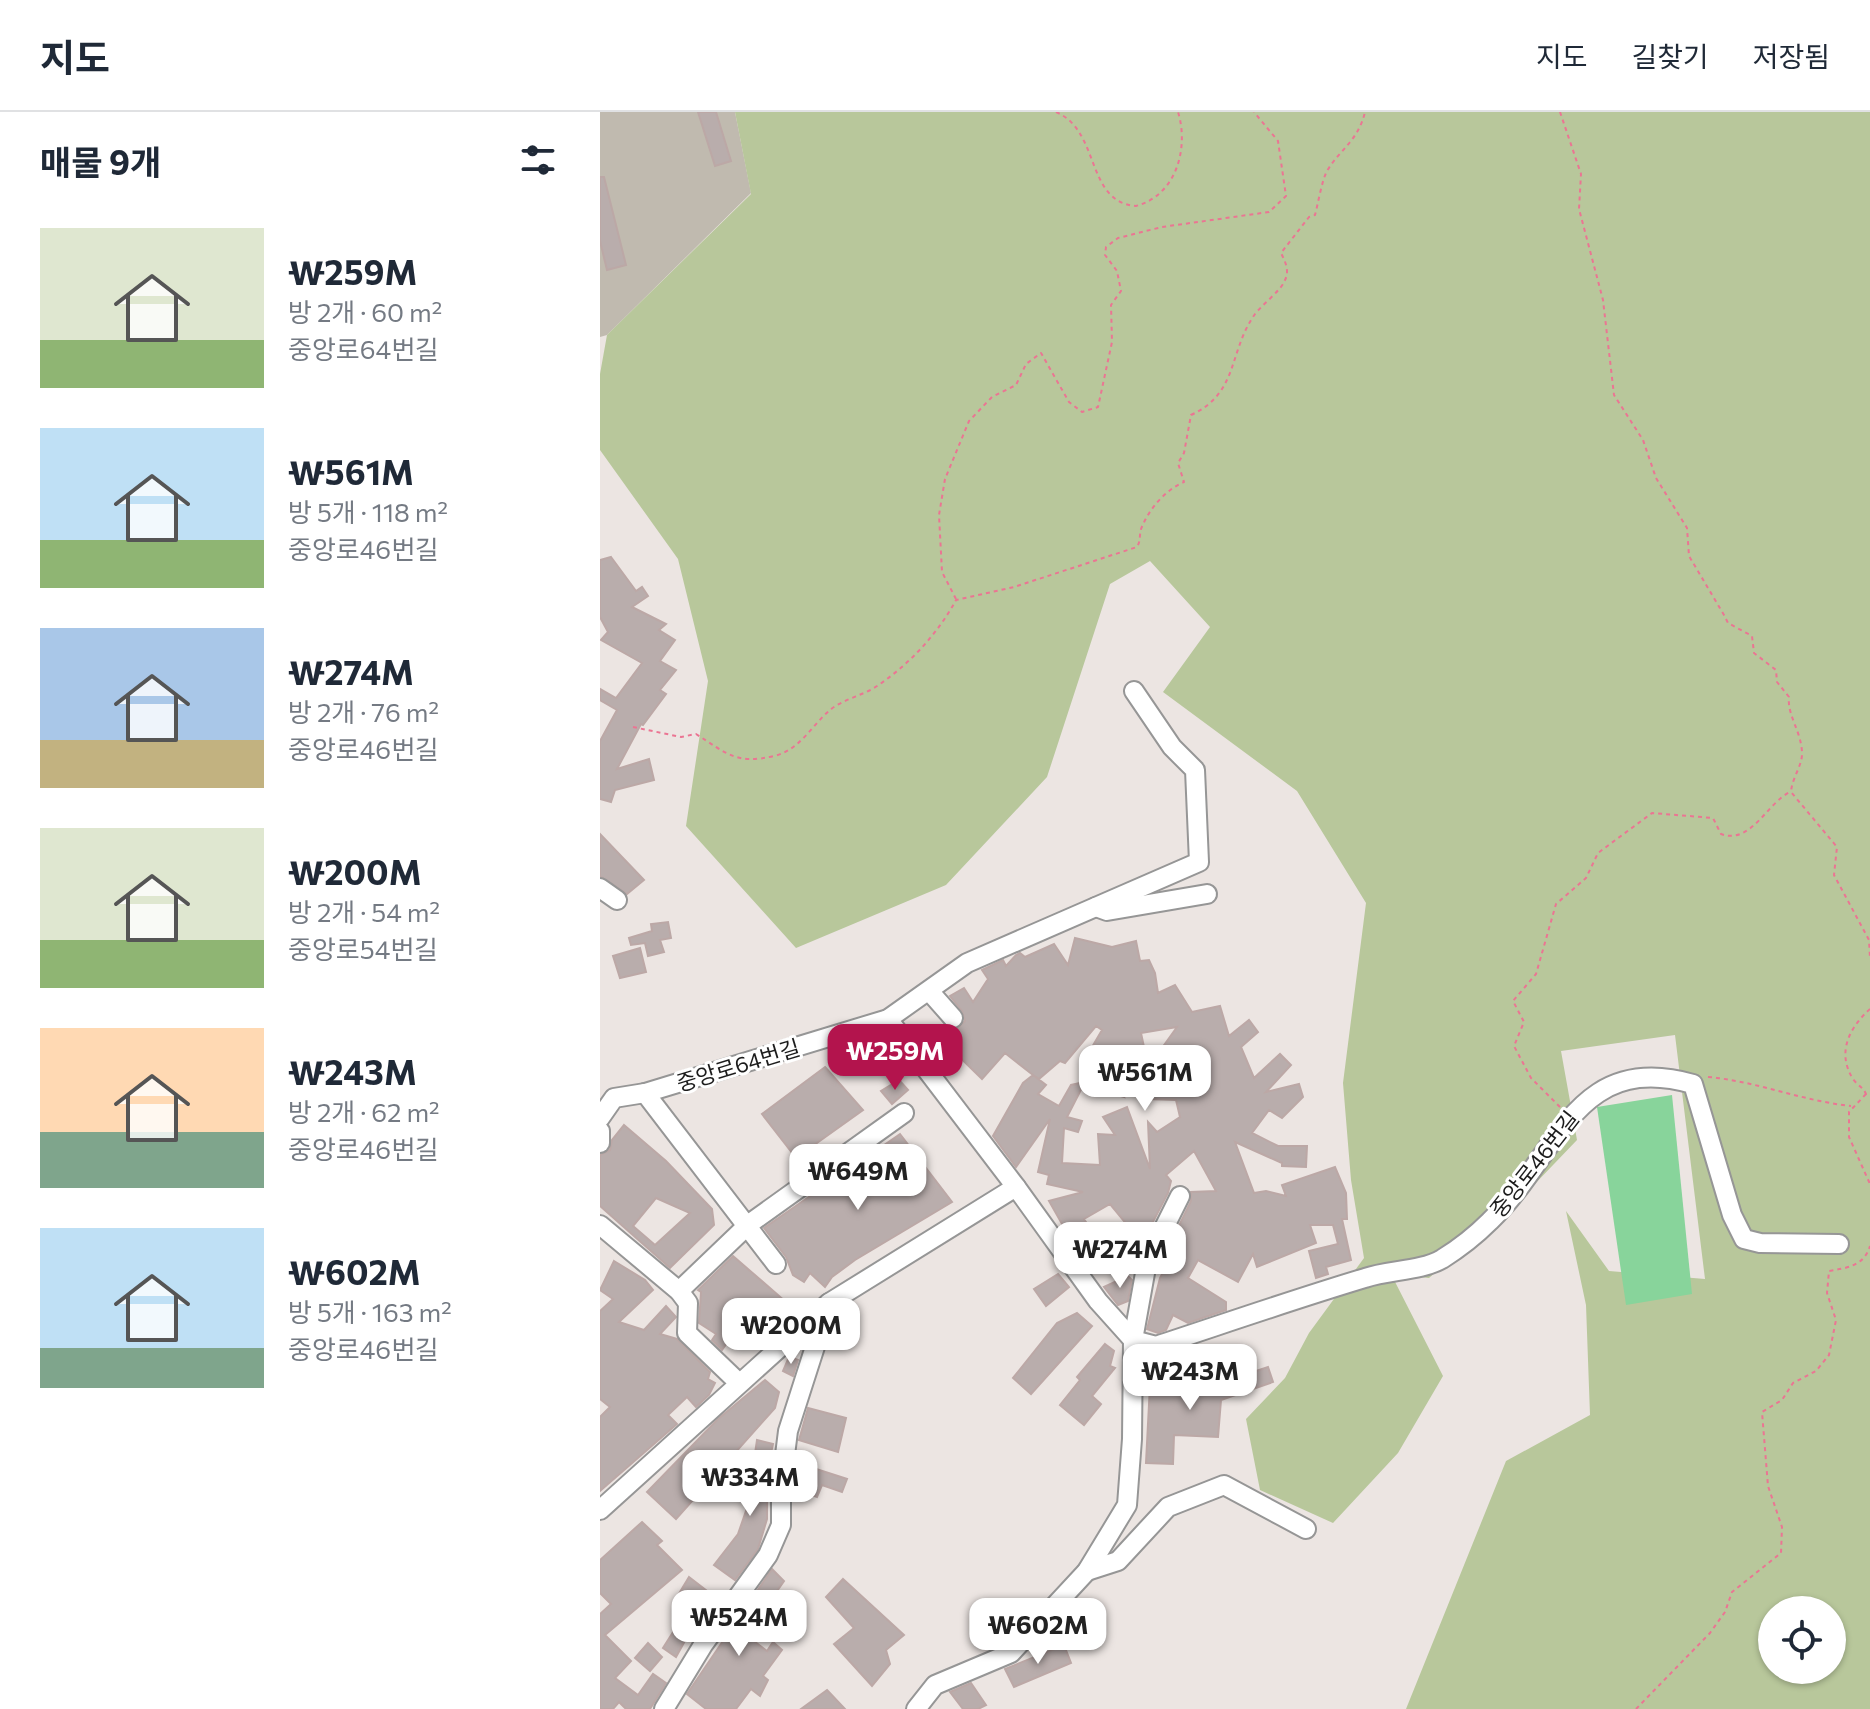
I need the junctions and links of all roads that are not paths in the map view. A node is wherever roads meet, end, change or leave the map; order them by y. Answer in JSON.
{"nodes":[{"id":1,"x":1134,"y":691,"type":"dead end"},
{"id":2,"x":600,"y":888,"type":"edge"},
{"id":3,"x":1207,"y":894,"type":"dead end"},
{"id":4,"x":617,"y":900,"type":"dead end"},
{"id":5,"x":1094,"y":906,"type":"junction"},
{"id":6,"x":930,"y":992,"type":"junction"},
{"id":7,"x":953,"y":1018,"type":"dead end"},
{"id":8,"x":888,"y":1019,"type":"junction"},
{"id":9,"x":645,"y":1093,"type":"junction"},
{"id":10,"x":904,"y":1113,"type":"dead end"},
{"id":11,"x":600,"y":1118,"type":"edge"},
{"id":12,"x":600,"y":1131,"type":"edge"},
{"id":13,"x":600,"y":1143,"type":"edge"},
{"id":14,"x":1016,"y":1187,"type":"junction"},
{"id":15,"x":1180,"y":1196,"type":"dead end"},
{"id":16,"x":749,"y":1224,"type":"junction"},
{"id":17,"x":600,"y":1225,"type":"edge"},
{"id":18,"x":1839,"y":1244,"type":"dead end"},
{"id":19,"x":776,"y":1264,"type":"dead end"},
{"id":20,"x":679,"y":1291,"type":"junction"},
{"id":21,"x":829,"y":1303,"type":"junction"},
{"id":22,"x":1133,"y":1340,"type":"junction"},
{"id":23,"x":739,"y":1383,"type":"junction"},
{"id":24,"x":600,"y":1510,"type":"edge"},
{"id":25,"x":1306,"y":1529,"type":"dead end"},
{"id":26,"x":1087,"y":1571,"type":"junction"},
{"id":27,"x":664,"y":1709,"type":"edge"},
{"id":28,"x":916,"y":1709,"type":"edge"}],
"edges":[{"from":1,"to":5,"type":"street","name":"중앙로64번길"},
{"from":2,"to":4,"type":"street"},
{"from":3,"to":5,"type":"street","name":"중앙로64번길"},
{"from":5,"to":6,"type":"street","name":"중앙로64번길"},
{"from":6,"to":7,"type":"street"},
{"from":6,"to":8,"type":"street","name":"중앙로64번길"},
{"from":8,"to":9,"type":"street","name":"중앙로64번길"},
{"from":8,"to":14,"type":"street"},
{"from":9,"to":11,"type":"street","name":"중앙로64번길"},
{"from":9,"to":16,"type":"street"},
{"from":10,"to":16,"type":"street"},
{"from":12,"to":13,"type":"street"},
{"from":14,"to":21,"type":"street"},
{"from":14,"to":22,"type":"street"},
{"from":15,"to":22,"type":"street"},
{"from":16,"to":19,"type":"street"},
{"from":16,"to":20,"type":"street"},
{"from":17,"to":20,"type":"street"},
{"from":18,"to":22,"type":"street","name":"중앙로46번길"},
{"from":20,"to":23,"type":"street"},
{"from":21,"to":23,"type":"street"},
{"from":21,"to":27,"type":"street"},
{"from":22,"to":26,"type":"street"},
{"from":23,"to":24,"type":"street"},
{"from":25,"to":26,"type":"street"},
{"from":26,"to":28,"type":"street"}]}
